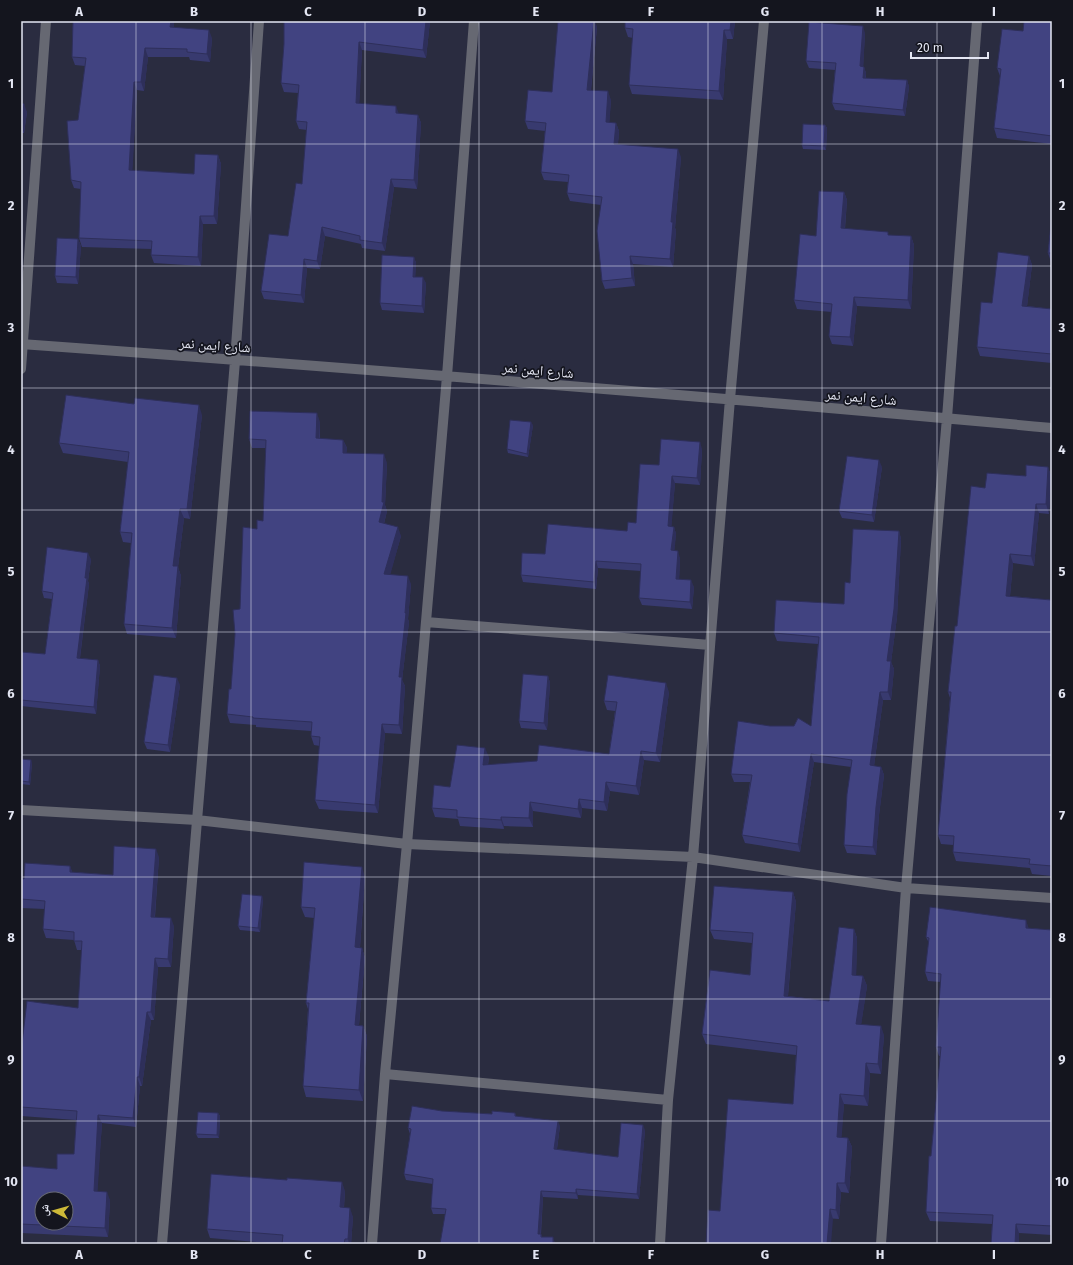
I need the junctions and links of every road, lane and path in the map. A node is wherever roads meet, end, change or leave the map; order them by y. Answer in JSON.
{"nodes":[{"id":1,"x":46,"y":21,"type":"edge"},
{"id":2,"x":259,"y":21,"type":"edge"},
{"id":3,"x":474,"y":21,"type":"edge"},
{"id":4,"x":764,"y":21,"type":"edge"},
{"id":5,"x":977,"y":21,"type":"edge"},
{"id":6,"x":22,"y":344,"type":"edge"},
{"id":7,"x":235,"y":361,"type":"junction"},
{"id":8,"x":21,"y":369,"type":"edge"},
{"id":9,"x":447,"y":376,"type":"junction"},
{"id":10,"x":730,"y":399,"type":"junction"},
{"id":11,"x":947,"y":418,"type":"junction"},
{"id":12,"x":1052,"y":428,"type":"edge"},
{"id":13,"x":426,"y":622,"type":"junction"},
{"id":14,"x":710,"y":645,"type":"junction"},
{"id":15,"x":21,"y":810,"type":"edge"},
{"id":16,"x":197,"y":820,"type":"junction"},
{"id":17,"x":407,"y":844,"type":"junction"},
{"id":18,"x":693,"y":857,"type":"junction"},
{"id":19,"x":906,"y":888,"type":"junction"},
{"id":20,"x":1052,"y":898,"type":"edge"},
{"id":21,"x":385,"y":1074,"type":"junction"},
{"id":22,"x":668,"y":1100,"type":"junction"},
{"id":23,"x":162,"y":1244,"type":"edge"},
{"id":24,"x":372,"y":1244,"type":"edge"},
{"id":25,"x":660,"y":1244,"type":"edge"},
{"id":26,"x":881,"y":1244,"type":"edge"}],
"edges":[{"from":1,"to":6,"type":"street"},
{"from":2,"to":7,"type":"street"},
{"from":3,"to":9,"type":"street"},
{"from":4,"to":10,"type":"street"},
{"from":5,"to":11,"type":"street"},
{"from":6,"to":7,"type":"street","name":"شارع ايمن نمر"},
{"from":6,"to":8,"type":"street"},
{"from":7,"to":9,"type":"street","name":"شارع ايمن نمر"},
{"from":7,"to":16,"type":"street"},
{"from":9,"to":10,"type":"street","name":"شارع ايمن نمر"},
{"from":9,"to":13,"type":"street"},
{"from":10,"to":11,"type":"street","name":"شارع ايمن نمر"},
{"from":10,"to":14,"type":"street"},
{"from":11,"to":12,"type":"street","name":"شارع ايمن نمر"},
{"from":11,"to":19,"type":"street"},
{"from":13,"to":14,"type":"street"},
{"from":13,"to":17,"type":"street"},
{"from":14,"to":18,"type":"street"},
{"from":15,"to":16,"type":"street"},
{"from":16,"to":17,"type":"street"},
{"from":16,"to":23,"type":"street"},
{"from":17,"to":18,"type":"street"},
{"from":17,"to":21,"type":"street"},
{"from":18,"to":19,"type":"street"},
{"from":18,"to":22,"type":"street"},
{"from":19,"to":20,"type":"street"},
{"from":19,"to":26,"type":"street"},
{"from":21,"to":22,"type":"street"},
{"from":21,"to":24,"type":"street"},
{"from":22,"to":25,"type":"street"}]}
